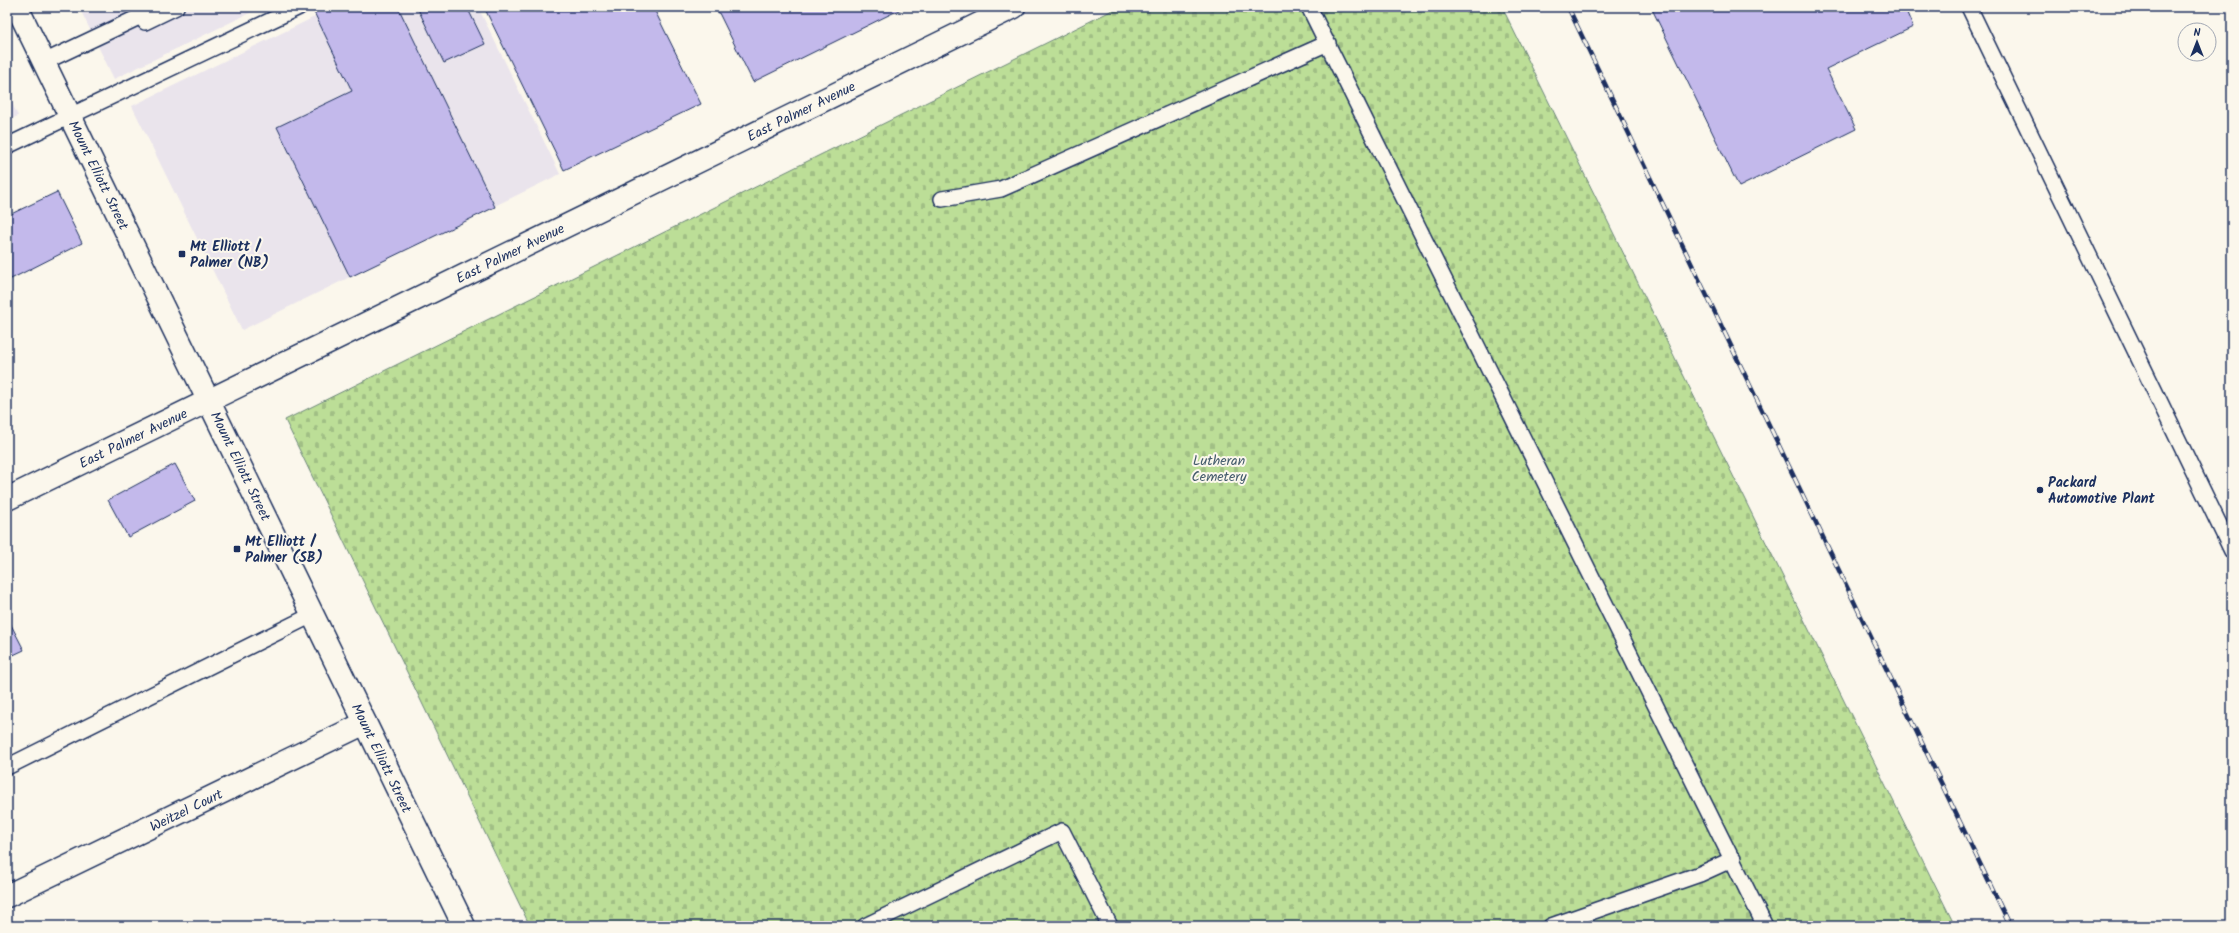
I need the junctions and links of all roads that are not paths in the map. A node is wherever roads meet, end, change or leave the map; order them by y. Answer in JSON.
{"nodes":[{"id":1,"x":17,"y":7,"type":"edge"},
{"id":2,"x":176,"y":7,"type":"edge"},
{"id":3,"x":299,"y":7,"type":"edge"},
{"id":4,"x":1014,"y":7,"type":"edge"},
{"id":5,"x":1310,"y":7,"type":"edge"},
{"id":6,"x":1969,"y":7,"type":"edge"},
{"id":7,"x":139,"y":11,"type":"edge"},
{"id":8,"x":1328,"y":43,"type":"junction"},
{"id":9,"x":44,"y":62,"type":"junction"},
{"id":10,"x":70,"y":115,"type":"junction"},
{"id":11,"x":7,"y":145,"type":"edge"},
{"id":12,"x":942,"y":199,"type":"dead end"},
{"id":13,"x":208,"y":400,"type":"junction"},
{"id":14,"x":7,"y":499,"type":"edge"},
{"id":15,"x":2232,"y":551,"type":"edge"},
{"id":16,"x":312,"y":615,"type":"junction"},
{"id":17,"x":365,"y":723,"type":"junction"},
{"id":18,"x":7,"y":767,"type":"edge"},
{"id":19,"x":1733,"y":859,"type":"junction"},
{"id":20,"x":7,"y":896,"type":"edge"},
{"id":21,"x":464,"y":926,"type":"edge"},
{"id":22,"x":865,"y":926,"type":"edge"},
{"id":23,"x":1110,"y":926,"type":"edge"},
{"id":24,"x":1550,"y":926,"type":"edge"},
{"id":25,"x":1765,"y":926,"type":"edge"}],
"edges":[{"from":1,"to":9,"type":"street","name":"Mount Elliott Street"},
{"from":2,"to":7,"type":"lane"},
{"from":3,"to":10,"type":"lane"},
{"from":4,"to":13,"type":"street","name":"East Palmer Avenue"},
{"from":5,"to":8,"type":"lane"},
{"from":6,"to":15,"type":"lane"},
{"from":7,"to":9,"type":"lane"},
{"from":8,"to":12,"type":"lane"},
{"from":8,"to":19,"type":"lane"},
{"from":9,"to":10,"type":"street","name":"Mount Elliott Street"},
{"from":10,"to":11,"type":"lane"},
{"from":10,"to":13,"type":"street","name":"Mount Elliott Street"},
{"from":13,"to":14,"type":"street","name":"East Palmer Avenue"},
{"from":13,"to":16,"type":"street","name":"Mount Elliott Street"},
{"from":16,"to":17,"type":"street","name":"Mount Elliott Street"},
{"from":16,"to":18,"type":"lane"},
{"from":17,"to":20,"type":"street","name":"Weitzel Court"},
{"from":17,"to":21,"type":"street","name":"Mount Elliott Street"},
{"from":19,"to":24,"type":"lane"},
{"from":19,"to":25,"type":"lane"},
{"from":22,"to":23,"type":"lane"}]}
